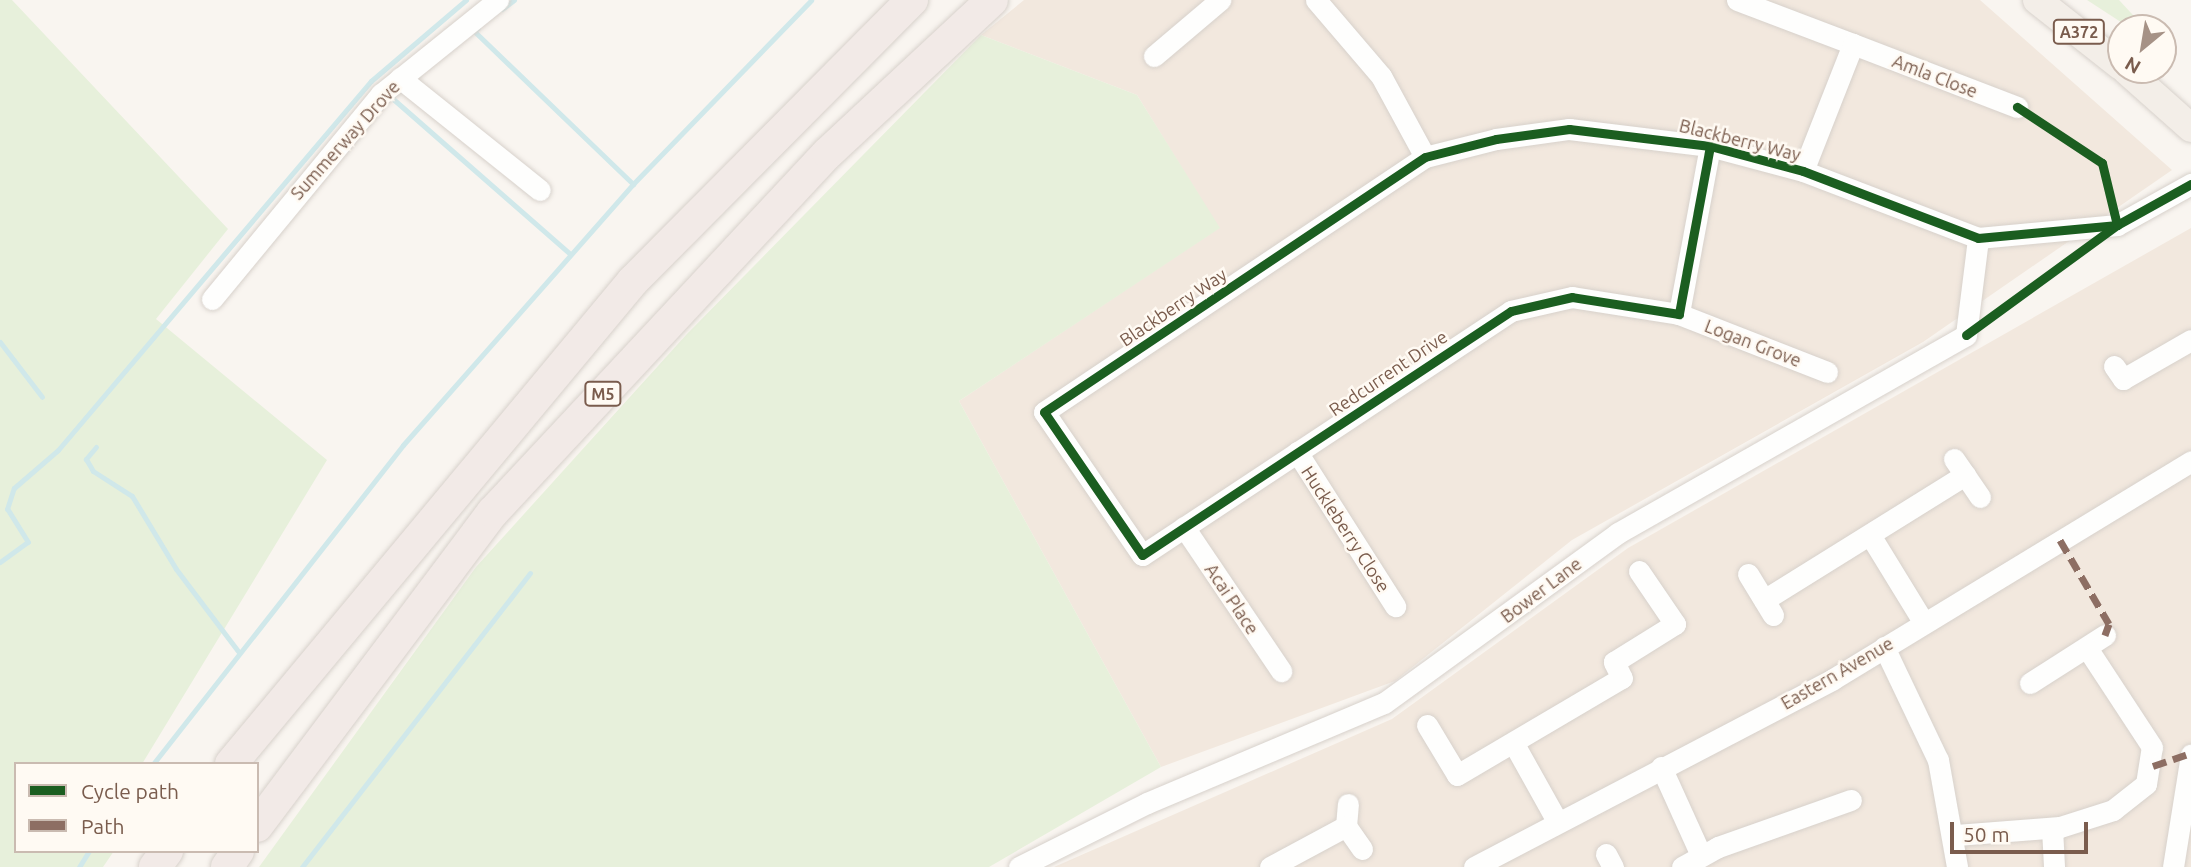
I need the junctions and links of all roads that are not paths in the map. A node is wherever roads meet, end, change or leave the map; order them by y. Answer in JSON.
{"nodes":[{"id":1,"x":498,"y":0,"type":"edge"},
{"id":2,"x":912,"y":0,"type":"edge"},
{"id":3,"x":992,"y":0,"type":"edge"},
{"id":4,"x":1220,"y":0,"type":"edge"},
{"id":5,"x":1316,"y":0,"type":"edge"},
{"id":6,"x":1737,"y":0,"type":"edge"},
{"id":7,"x":2037,"y":0,"type":"edge"},
{"id":8,"x":1853,"y":44,"type":"junction"},
{"id":9,"x":2107,"y":55,"type":"edge"},
{"id":10,"x":1154,"y":56,"type":"dead end"},
{"id":11,"x":400,"y":78,"type":"junction"},
{"id":12,"x":2142,"y":84,"type":"edge"},
{"id":13,"x":2017,"y":107,"type":"dead end"},
{"id":14,"x":2191,"y":128,"type":"edge"},
{"id":15,"x":1710,"y":146,"type":"junction"},
{"id":16,"x":1425,"y":158,"type":"junction"},
{"id":17,"x":1803,"y":171,"type":"junction"},
{"id":18,"x":2191,"y":184,"type":"edge"},
{"id":19,"x":540,"y":190,"type":"dead end"},
{"id":20,"x":1978,"y":238,"type":"junction"},
{"id":21,"x":212,"y":299,"type":"dead end"},
{"id":22,"x":1679,"y":314,"type":"junction"},
{"id":23,"x":2191,"y":340,"type":"edge"},
{"id":24,"x":2114,"y":366,"type":"dead end"},
{"id":25,"x":1827,"y":372,"type":"dead end"},
{"id":26,"x":1044,"y":412,"type":"joint"},
{"id":27,"x":1297,"y":452,"type":"junction"},
{"id":28,"x":2190,"y":462,"type":"edge"},
{"id":29,"x":1980,"y":497,"type":"dead end"},
{"id":30,"x":1184,"y":527,"type":"junction"},
{"id":31,"x":1870,"y":535,"type":"junction"},
{"id":32,"x":1639,"y":571,"type":"dead end"},
{"id":33,"x":1748,"y":574,"type":"dead end"},
{"id":34,"x":1395,"y":606,"type":"dead end"},
{"id":35,"x":1924,"y":623,"type":"junction"},
{"id":36,"x":2105,"y":635,"type":"dead end"},
{"id":37,"x":1884,"y":647,"type":"junction"},
{"id":38,"x":2087,"y":648,"type":"junction"},
{"id":39,"x":1281,"y":671,"type":"dead end"},
{"id":40,"x":2030,"y":683,"type":"dead end"},
{"id":41,"x":1426,"y":725,"type":"dead end"},
{"id":42,"x":1514,"y":744,"type":"junction"},
{"id":43,"x":2191,"y":754,"type":"edge"},
{"id":44,"x":233,"y":762,"type":"edge"},
{"id":45,"x":1661,"y":767,"type":"junction"},
{"id":46,"x":1851,"y":800,"type":"dead end"},
{"id":47,"x":1348,"y":804,"type":"dead end"},
{"id":48,"x":1557,"y":821,"type":"junction"},
{"id":49,"x":259,"y":823,"type":"edge"},
{"id":50,"x":1346,"y":826,"type":"junction"},
{"id":51,"x":2052,"y":828,"type":"junction"},
{"id":52,"x":1955,"y":835,"type":"junction"},
{"id":53,"x":1362,"y":849,"type":"dead end"},
{"id":54,"x":1701,"y":855,"type":"junction"},
{"id":55,"x":1019,"y":867,"type":"edge"},
{"id":56,"x":1270,"y":867,"type":"edge"},
{"id":57,"x":1474,"y":867,"type":"edge"},
{"id":58,"x":1682,"y":867,"type":"edge"},
{"id":59,"x":1957,"y":867,"type":"edge"},
{"id":60,"x":2054,"y":867,"type":"edge"},
{"id":61,"x":2173,"y":867,"type":"edge"}],
"edges":[{"from":1,"to":11,"type":"street","name":"Summerway Drove"},
{"from":2,"to":44,"type":"highway"},
{"from":3,"to":49,"type":"highway","number":"M5"},
{"from":4,"to":10,"type":"street"},
{"from":5,"to":16,"type":"street"},
{"from":6,"to":8,"type":"street","name":"Amla Close"},
{"from":7,"to":9,"type":"main road","number":"A372"},
{"from":8,"to":13,"type":"street","name":"Amla Close"},
{"from":8,"to":17,"type":"street"},
{"from":11,"to":19,"type":"street"},
{"from":11,"to":21,"type":"street","name":"Summerway Drove"},
{"from":12,"to":14,"type":"main road"},
{"from":15,"to":16,"type":"street","name":"Blackberry Way"},
{"from":15,"to":17,"type":"street","name":"Blackberry Way"},
{"from":15,"to":22,"type":"street"},
{"from":16,"to":26,"type":"street","name":"Blackberry Way"},
{"from":17,"to":20,"type":"street","name":"Blackberry Way"},
{"from":18,"to":20,"type":"street","name":"Blackberry Way"},
{"from":20,"to":55,"type":"street","name":"Bower Lane"},
{"from":22,"to":25,"type":"street","name":"Logan Grove"},
{"from":22,"to":27,"type":"street","name":"Redcurrent Drive"},
{"from":23,"to":24,"type":"street"},
{"from":26,"to":30,"type":"street","name":"Redcurrent Drive"},
{"from":27,"to":30,"type":"street","name":"Redcurrent Drive"},
{"from":27,"to":34,"type":"street","name":"Huckleberry Close"},
{"from":28,"to":35,"type":"street","name":"Eastern Avenue"},
{"from":29,"to":31,"type":"street"},
{"from":30,"to":39,"type":"street","name":"Acai Place"},
{"from":31,"to":33,"type":"street"},
{"from":31,"to":35,"type":"street"},
{"from":32,"to":42,"type":"street"},
{"from":35,"to":37,"type":"street","name":"Eastern Avenue"},
{"from":36,"to":38,"type":"street"},
{"from":37,"to":45,"type":"street","name":"Eastern Avenue"},
{"from":37,"to":52,"type":"street"},
{"from":38,"to":40,"type":"street"},
{"from":38,"to":51,"type":"street"},
{"from":41,"to":42,"type":"street"},
{"from":42,"to":48,"type":"street"},
{"from":43,"to":61,"type":"street"},
{"from":45,"to":48,"type":"street","name":"Eastern Avenue"},
{"from":45,"to":54,"type":"street"},
{"from":46,"to":54,"type":"street"},
{"from":47,"to":50,"type":"street"},
{"from":48,"to":57,"type":"street","name":"Eastern Avenue"},
{"from":50,"to":53,"type":"street"},
{"from":50,"to":56,"type":"street"},
{"from":51,"to":52,"type":"street"},
{"from":51,"to":60,"type":"street"},
{"from":52,"to":59,"type":"street"},
{"from":54,"to":58,"type":"street"}]}
